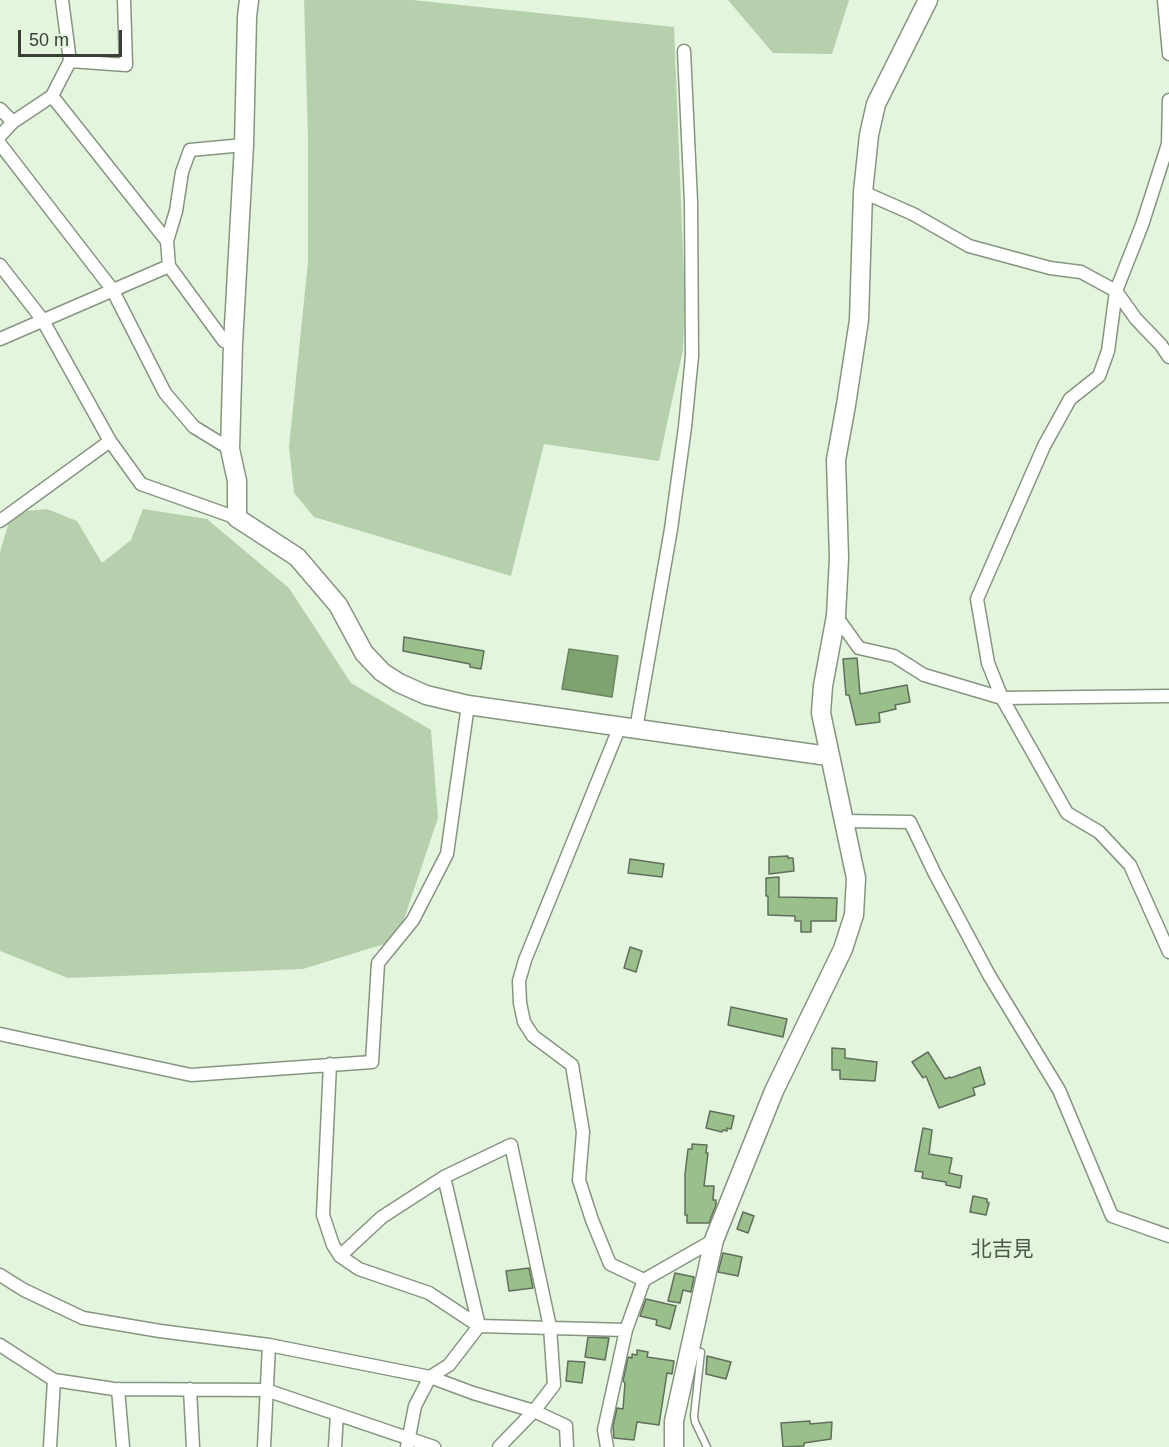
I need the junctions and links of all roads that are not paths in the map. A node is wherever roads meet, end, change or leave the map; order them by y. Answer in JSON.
{"nodes":[{"id":1,"x":62,"y":0,"type":"edge"},
{"id":2,"x":123,"y":0,"type":"edge"},
{"id":3,"x":249,"y":0,"type":"edge"},
{"id":4,"x":928,"y":0,"type":"edge"},
{"id":5,"x":1164,"y":0,"type":"edge"},
{"id":6,"x":684,"y":51,"type":"dead end"},
{"id":7,"x":1169,"y":54,"type":"edge"},
{"id":8,"x":70,"y":62,"type":"junction"},
{"id":9,"x":52,"y":96,"type":"junction"},
{"id":10,"x":1169,"y":100,"type":"edge"},
{"id":11,"x":0,"y":109,"type":"edge"},
{"id":12,"x":13,"y":122,"type":"junction"},
{"id":13,"x":0,"y":136,"type":"edge"},
{"id":14,"x":0,"y":144,"type":"edge"},
{"id":15,"x":244,"y":145,"type":"junction"},
{"id":16,"x":863,"y":192,"type":"junction"},
{"id":17,"x":167,"y":241,"type":"junction"},
{"id":18,"x":0,"y":265,"type":"edge"},
{"id":19,"x":169,"y":266,"type":"junction"},
{"id":20,"x":112,"y":289,"type":"junction"},
{"id":21,"x":1116,"y":291,"type":"junction"},
{"id":22,"x":42,"y":320,"type":"junction"},
{"id":23,"x":0,"y":339,"type":"edge"},
{"id":24,"x":233,"y":344,"type":"junction"},
{"id":25,"x":1169,"y":357,"type":"edge"},
{"id":26,"x":110,"y":441,"type":"junction"},
{"id":27,"x":230,"y":449,"type":"junction"},
{"id":28,"x":237,"y":518,"type":"junction"},
{"id":29,"x":0,"y":521,"type":"edge"},
{"id":30,"x":836,"y":616,"type":"junction"},
{"id":31,"x":1169,"y":696,"type":"edge"},
{"id":32,"x":1002,"y":698,"type":"junction"},
{"id":33,"x":468,"y":705,"type":"junction"},
{"id":34,"x":628,"y":728,"type":"junction"},
{"id":35,"x":828,"y":756,"type":"junction"},
{"id":36,"x":844,"y":821,"type":"junction"},
{"id":37,"x":1169,"y":952,"type":"edge"},
{"id":38,"x":0,"y":1034,"type":"edge"},
{"id":39,"x":330,"y":1064,"type":"junction"},
{"id":40,"x":444,"y":1177,"type":"junction"},
{"id":41,"x":1169,"y":1236,"type":"edge"},
{"id":42,"x":714,"y":1240,"type":"junction"},
{"id":43,"x":340,"y":1256,"type":"junction"},
{"id":44,"x":0,"y":1275,"type":"edge"},
{"id":45,"x":644,"y":1280,"type":"junction"},
{"id":46,"x":479,"y":1326,"type":"junction"},
{"id":47,"x":550,"y":1328,"type":"junction"},
{"id":48,"x":626,"y":1330,"type":"junction"},
{"id":49,"x":269,"y":1345,"type":"junction"},
{"id":50,"x":0,"y":1346,"type":"edge"},
{"id":51,"x":688,"y":1350,"type":"junction"},
{"id":52,"x":430,"y":1377,"type":"junction"},
{"id":53,"x":54,"y":1380,"type":"junction"},
{"id":54,"x":118,"y":1389,"type":"junction"},
{"id":55,"x":190,"y":1389,"type":"junction"},
{"id":56,"x":266,"y":1390,"type":"junction"},
{"id":57,"x":534,"y":1411,"type":"junction"},
{"id":58,"x":337,"y":1414,"type":"junction"},
{"id":59,"x":408,"y":1443,"type":"edge"},
{"id":60,"x":50,"y":1447,"type":"edge"},
{"id":61,"x":123,"y":1447,"type":"edge"},
{"id":62,"x":193,"y":1447,"type":"edge"},
{"id":63,"x":264,"y":1447,"type":"edge"},
{"id":64,"x":335,"y":1447,"type":"edge"},
{"id":65,"x":434,"y":1447,"type":"edge"},
{"id":66,"x":499,"y":1447,"type":"edge"},
{"id":67,"x":567,"y":1447,"type":"edge"},
{"id":68,"x":607,"y":1447,"type":"edge"},
{"id":69,"x":674,"y":1447,"type":"edge"},
{"id":70,"x":707,"y":1447,"type":"edge"}],
"edges":[{"from":1,"to":8,"type":"street"},
{"from":2,"to":8,"type":"street"},
{"from":3,"to":15,"type":"street"},
{"from":4,"to":16,"type":"street"},
{"from":5,"to":7,"type":"street"},
{"from":6,"to":34,"type":"street"},
{"from":8,"to":9,"type":"street"},
{"from":9,"to":12,"type":"street"},
{"from":9,"to":17,"type":"street"},
{"from":10,"to":21,"type":"street"},
{"from":11,"to":12,"type":"street"},
{"from":12,"to":13,"type":"street"},
{"from":14,"to":20,"type":"street"},
{"from":15,"to":17,"type":"street"},
{"from":15,"to":24,"type":"street"},
{"from":16,"to":21,"type":"street"},
{"from":16,"to":30,"type":"street"},
{"from":17,"to":19,"type":"street"},
{"from":18,"to":22,"type":"street"},
{"from":19,"to":20,"type":"street"},
{"from":19,"to":24,"type":"street"},
{"from":20,"to":22,"type":"street"},
{"from":20,"to":27,"type":"street"},
{"from":21,"to":25,"type":"street"},
{"from":21,"to":32,"type":"street"},
{"from":22,"to":23,"type":"street"},
{"from":22,"to":26,"type":"street"},
{"from":24,"to":27,"type":"street"},
{"from":26,"to":28,"type":"street"},
{"from":26,"to":29,"type":"street"},
{"from":27,"to":28,"type":"street"},
{"from":28,"to":33,"type":"street"},
{"from":30,"to":32,"type":"street"},
{"from":30,"to":35,"type":"street"},
{"from":31,"to":32,"type":"street"},
{"from":32,"to":37,"type":"street"},
{"from":33,"to":34,"type":"street"},
{"from":33,"to":39,"type":"street"},
{"from":34,"to":35,"type":"street"},
{"from":34,"to":45,"type":"street"},
{"from":35,"to":36,"type":"street"},
{"from":36,"to":41,"type":"street"},
{"from":36,"to":42,"type":"street"},
{"from":38,"to":39,"type":"street"},
{"from":39,"to":43,"type":"street"},
{"from":40,"to":43,"type":"street"},
{"from":40,"to":46,"type":"street"},
{"from":40,"to":47,"type":"street"},
{"from":42,"to":45,"type":"street"},
{"from":42,"to":51,"type":"street"},
{"from":43,"to":46,"type":"street"},
{"from":44,"to":49,"type":"street"},
{"from":45,"to":48,"type":"street"},
{"from":46,"to":47,"type":"street"},
{"from":46,"to":52,"type":"street"},
{"from":47,"to":48,"type":"street"},
{"from":47,"to":57,"type":"street"},
{"from":48,"to":68,"type":"street"},
{"from":49,"to":52,"type":"street"},
{"from":49,"to":56,"type":"street"},
{"from":50,"to":53,"type":"street"},
{"from":51,"to":69,"type":"street"},
{"from":51,"to":70,"type":"lane"},
{"from":52,"to":57,"type":"street"},
{"from":52,"to":59,"type":"street"},
{"from":53,"to":54,"type":"street"},
{"from":53,"to":60,"type":"street"},
{"from":54,"to":55,"type":"street"},
{"from":54,"to":61,"type":"street"},
{"from":55,"to":56,"type":"street"},
{"from":55,"to":62,"type":"street"},
{"from":56,"to":58,"type":"street"},
{"from":56,"to":63,"type":"street"},
{"from":57,"to":66,"type":"street"},
{"from":57,"to":67,"type":"street"},
{"from":58,"to":59,"type":"street"},
{"from":58,"to":64,"type":"street"},
{"from":59,"to":65,"type":"street"}]}
